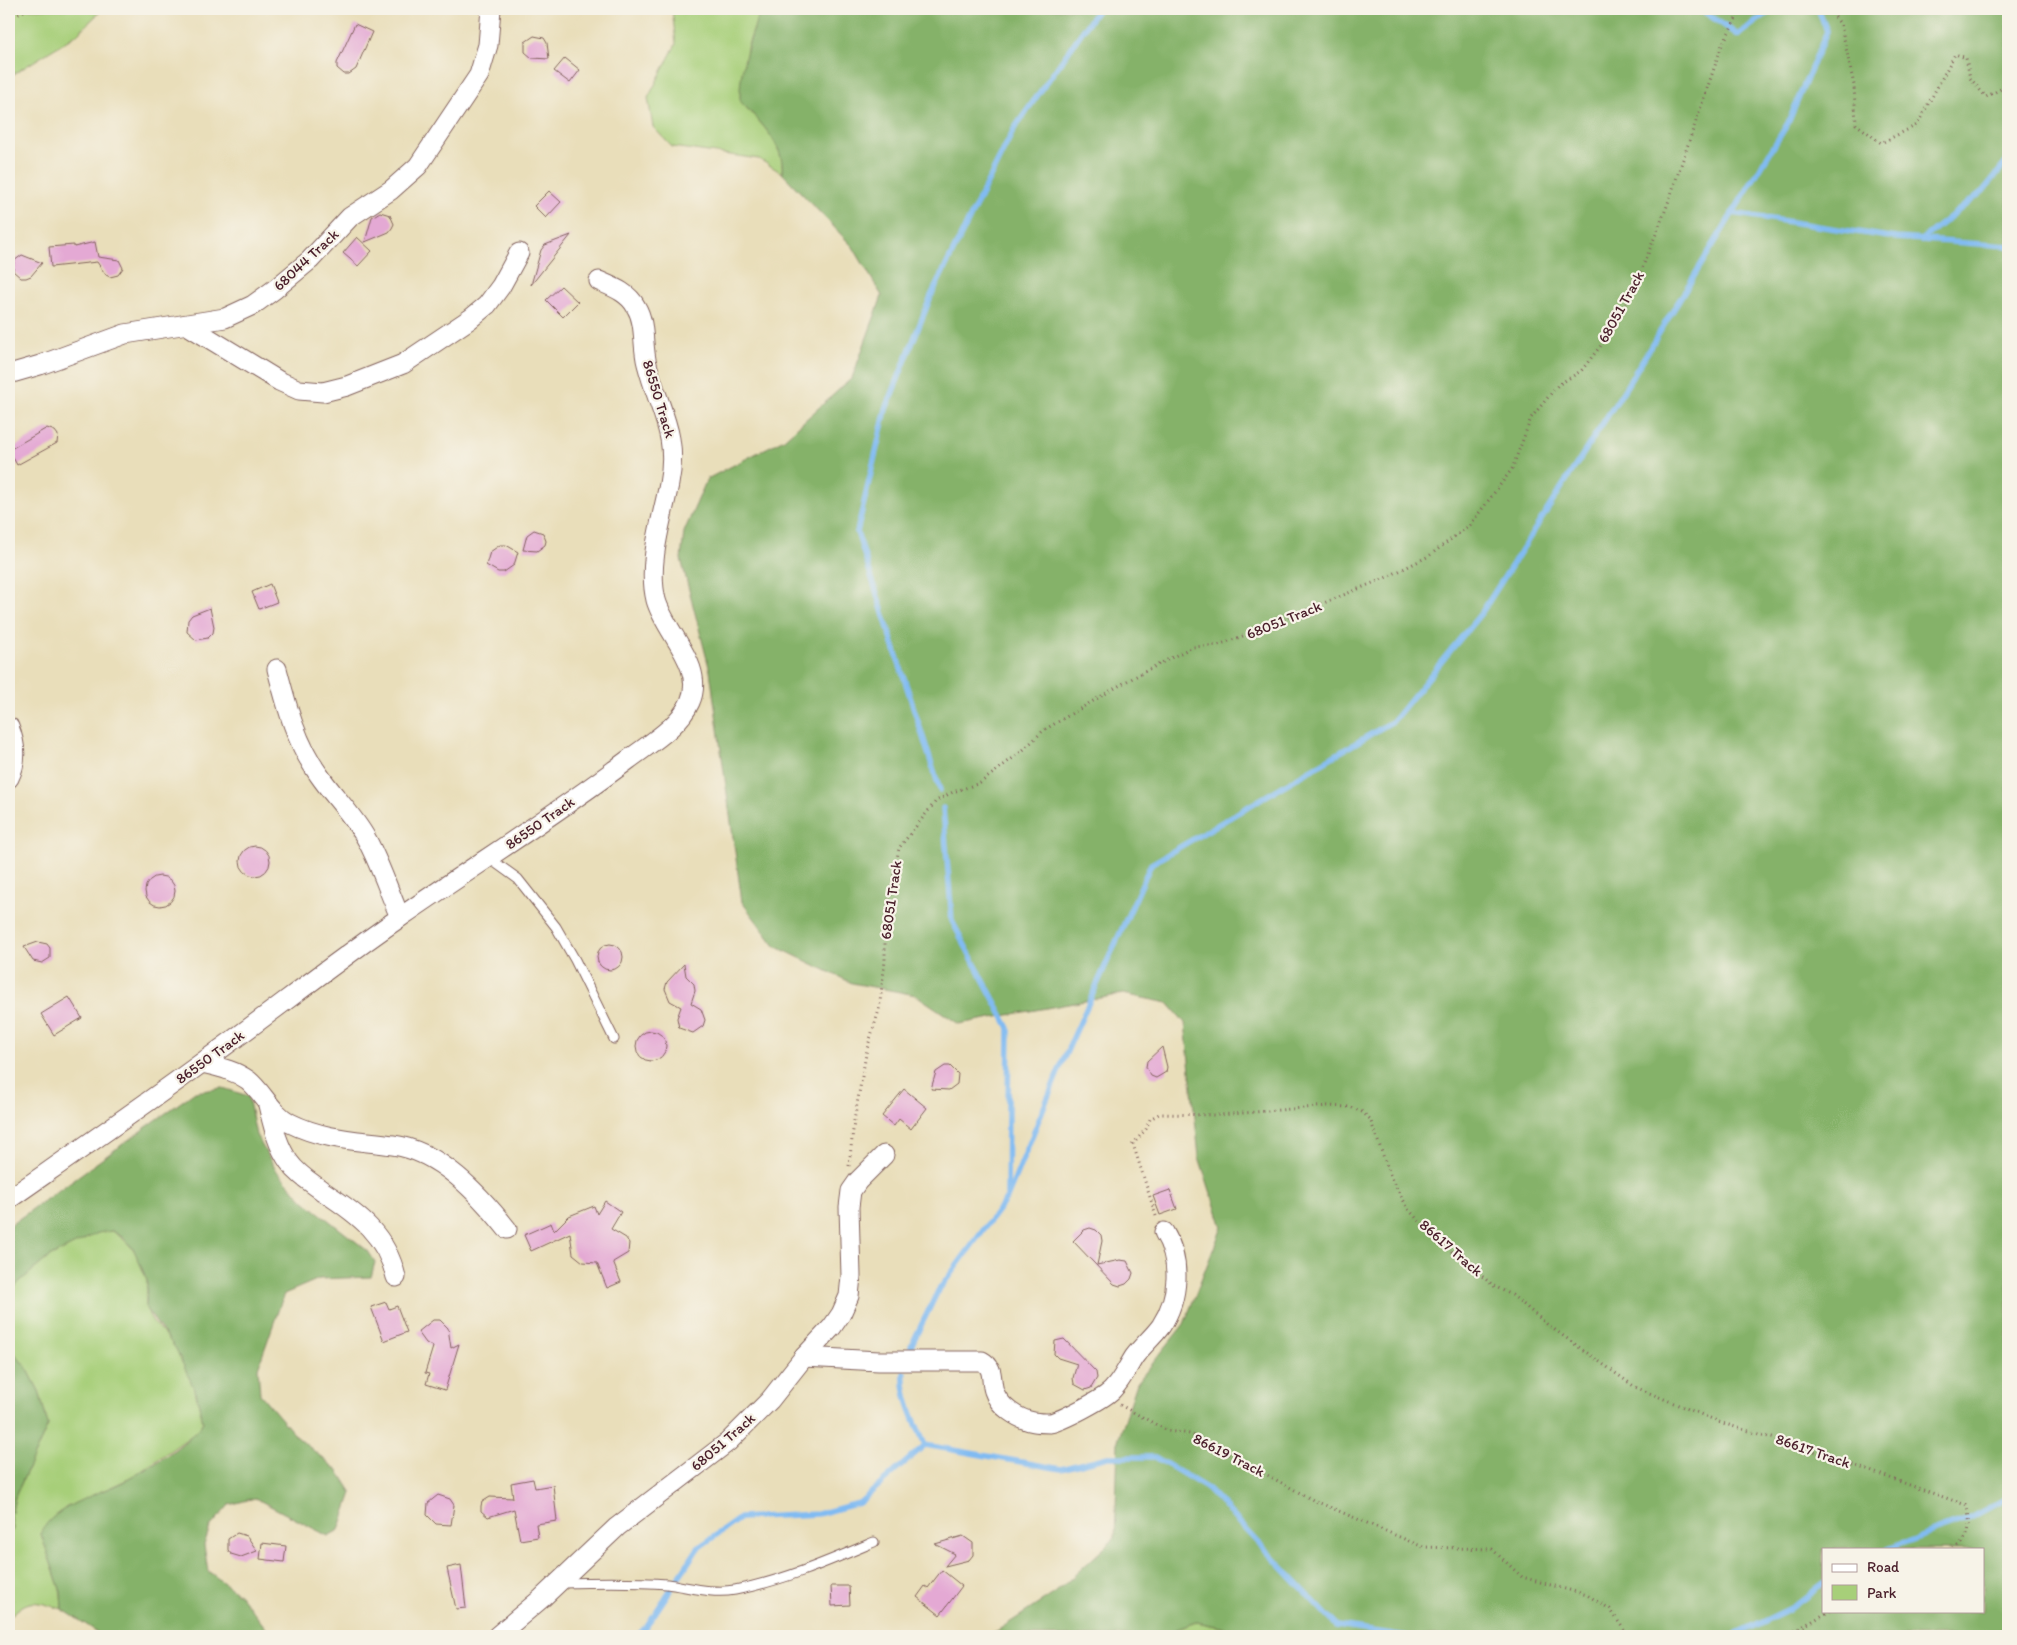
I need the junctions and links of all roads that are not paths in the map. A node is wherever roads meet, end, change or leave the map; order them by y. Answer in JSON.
{"nodes":[{"id":1,"x":491,"y":9,"type":"edge"},
{"id":2,"x":519,"y":253,"type":"dead end"},
{"id":3,"x":599,"y":281,"type":"dead end"},
{"id":4,"x":187,"y":325,"type":"junction"},
{"id":5,"x":9,"y":374,"type":"edge"},
{"id":6,"x":277,"y":669,"type":"dead end"},
{"id":7,"x":9,"y":727,"type":"edge"},
{"id":8,"x":9,"y":778,"type":"edge"},
{"id":9,"x":490,"y":858,"type":"junction"},
{"id":10,"x":400,"y":917,"type":"junction"},
{"id":11,"x":614,"y":1039,"type":"dead end"},
{"id":12,"x":202,"y":1063,"type":"junction"},
{"id":13,"x":268,"y":1105,"type":"junction"},
{"id":14,"x":884,"y":1155,"type":"dead end"},
{"id":15,"x":9,"y":1199,"type":"edge"},
{"id":16,"x":507,"y":1229,"type":"dead end"},
{"id":17,"x":1164,"y":1232,"type":"road end"},
{"id":18,"x":396,"y":1277,"type":"dead end"},
{"id":19,"x":804,"y":1357,"type":"junction"},
{"id":20,"x":874,"y":1542,"type":"dead end"},
{"id":21,"x":558,"y":1583,"type":"junction"},
{"id":22,"x":497,"y":1636,"type":"edge"}],
"edges":[{"from":1,"to":4,"type":"street","name":"68044 Track"},
{"from":2,"to":4,"type":"street"},
{"from":3,"to":9,"type":"street","name":"86550 Track"},
{"from":4,"to":5,"type":"street","name":"68044 Track"},
{"from":6,"to":10,"type":"street"},
{"from":7,"to":8,"type":"street"},
{"from":9,"to":10,"type":"street","name":"86550 Track"},
{"from":9,"to":11,"type":"lane"},
{"from":10,"to":12,"type":"street","name":"86550 Track"},
{"from":12,"to":13,"type":"street"},
{"from":12,"to":15,"type":"street","name":"86550 Track"},
{"from":13,"to":16,"type":"street"},
{"from":13,"to":18,"type":"street"},
{"from":14,"to":19,"type":"street","name":"68051 Track"},
{"from":17,"to":19,"type":"street"},
{"from":19,"to":21,"type":"street","name":"68051 Track"},
{"from":20,"to":21,"type":"lane"},
{"from":21,"to":22,"type":"street","name":"68051 Track"}]}
